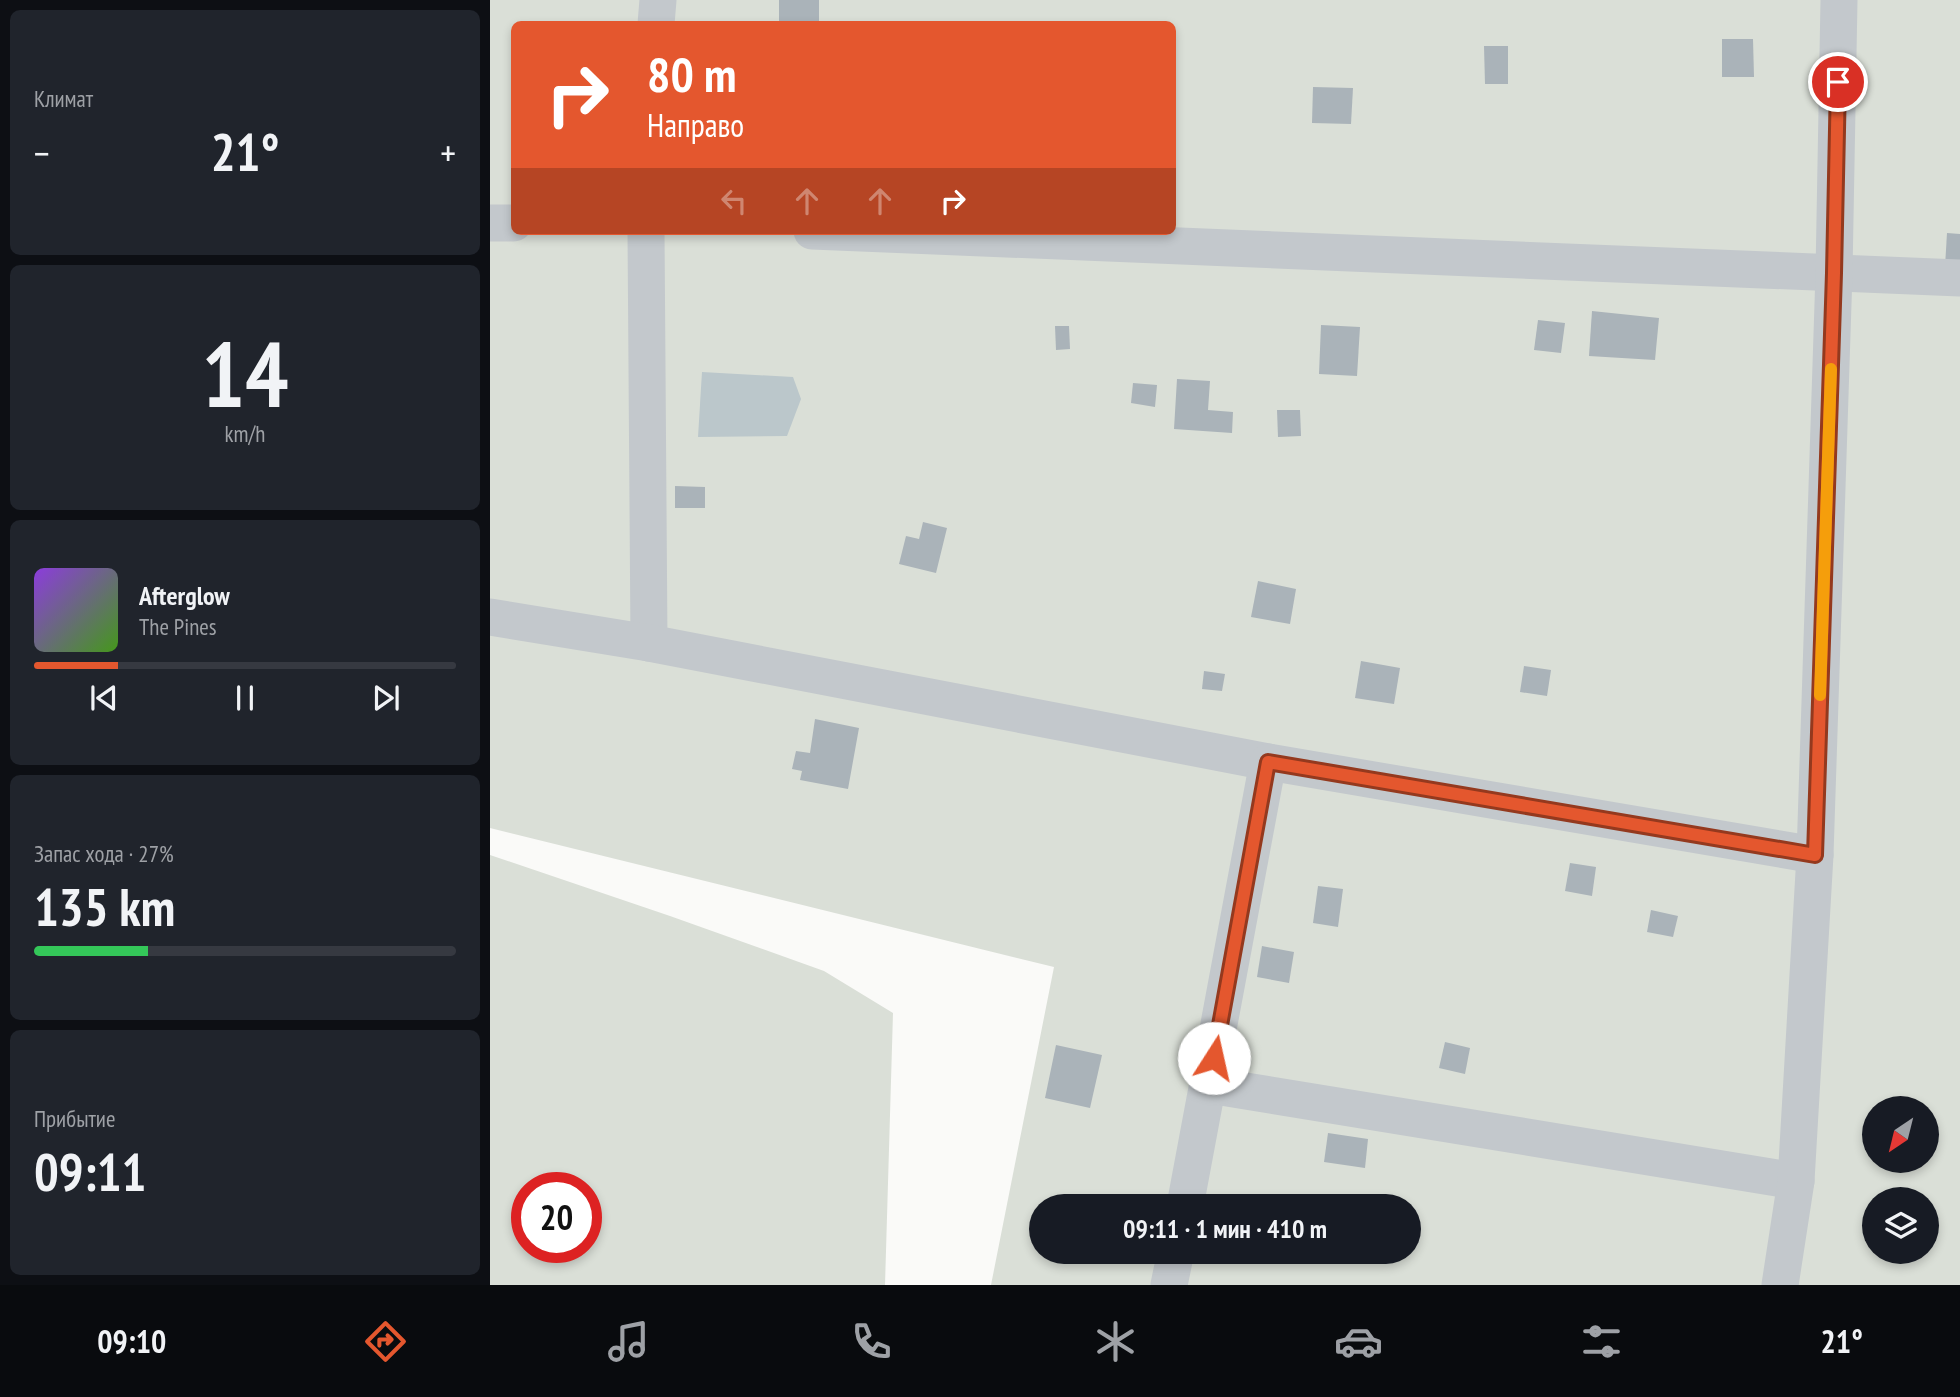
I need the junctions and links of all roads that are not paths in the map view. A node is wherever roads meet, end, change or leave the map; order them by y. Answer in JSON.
{"nodes":[{"id":1,"x":658,"y":0,"type":"edge"},
{"id":2,"x":1839,"y":0,"type":"edge"},
{"id":3,"x":656,"y":21,"type":"edge"},
{"id":4,"x":490,"y":223,"type":"edge"},
{"id":5,"x":511,"y":223,"type":"edge"},
{"id":6,"x":646,"y":235,"type":"edge"},
{"id":7,"x":909,"y":235,"type":"edge"},
{"id":8,"x":1834,"y":273,"type":"junction"},
{"id":9,"x":1960,"y":278,"type":"edge"},
{"id":10,"x":490,"y":617,"type":"edge"},
{"id":11,"x":649,"y":643,"type":"junction"},
{"id":12,"x":1268,"y":762,"type":"junction"},
{"id":13,"x":1815,"y":855,"type":"junction"},
{"id":14,"x":1209,"y":1085,"type":"junction"},
{"id":15,"x":1796,"y":1181,"type":"junction"},
{"id":16,"x":1187,"y":1194,"type":"edge"},
{"id":17,"x":1173,"y":1264,"type":"edge"},
{"id":18,"x":1169,"y":1285,"type":"edge"},
{"id":19,"x":1780,"y":1285,"type":"edge"}],
"edges":[{"from":1,"to":3,"type":"lane"},
{"from":2,"to":8,"type":"lane"},
{"from":4,"to":5,"type":"lane"},
{"from":6,"to":11,"type":"lane"},
{"from":7,"to":8,"type":"lane"},
{"from":8,"to":9,"type":"lane"},
{"from":8,"to":13,"type":"lane"},
{"from":10,"to":11,"type":"lane"},
{"from":11,"to":12,"type":"lane"},
{"from":12,"to":13,"type":"lane"},
{"from":12,"to":14,"type":"lane"},
{"from":13,"to":15,"type":"lane"},
{"from":14,"to":15,"type":"lane"},
{"from":14,"to":16,"type":"lane"},
{"from":15,"to":19,"type":"lane"},
{"from":17,"to":18,"type":"lane"}]}
